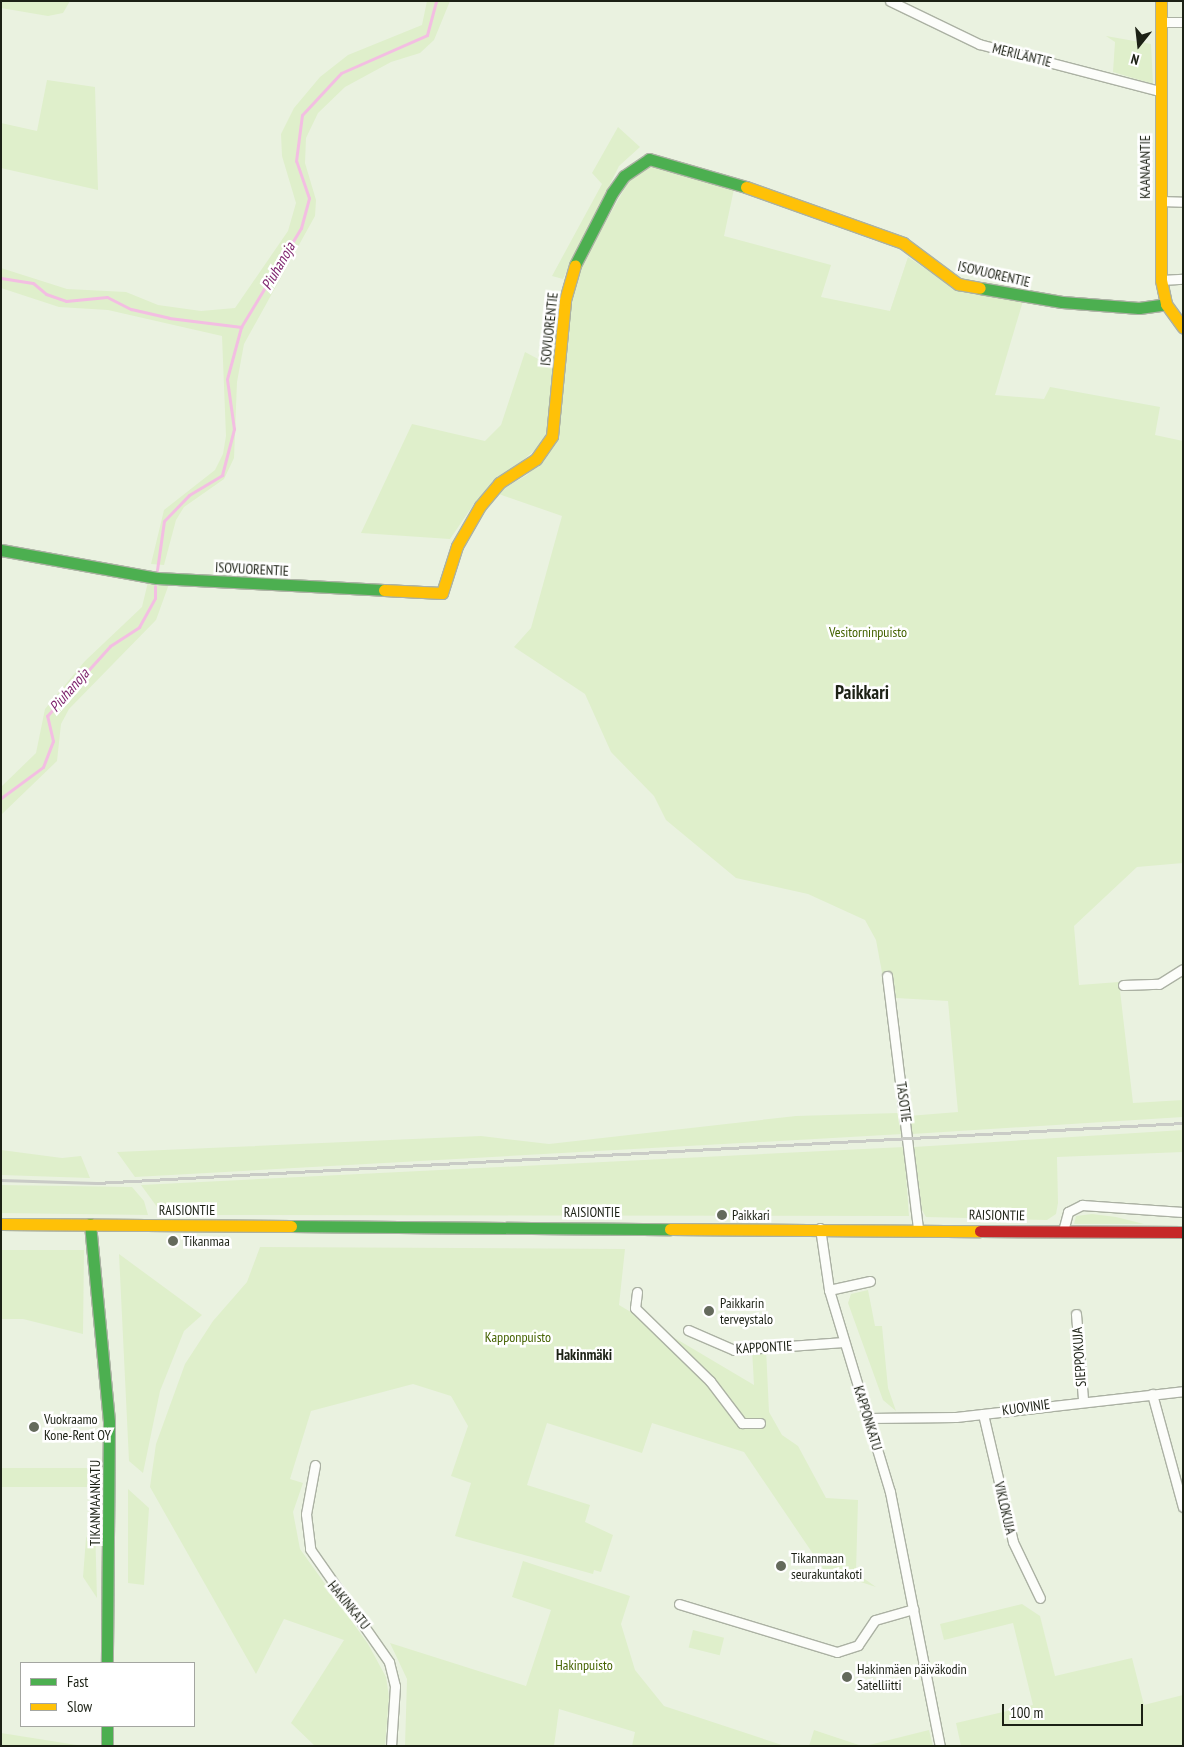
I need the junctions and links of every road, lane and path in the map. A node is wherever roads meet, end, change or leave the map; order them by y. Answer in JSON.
{"nodes":[{"id":1,"x":890,"y":1,"type":"edge"},
{"id":2,"x":1161,"y":1,"type":"edge"},
{"id":3,"x":1161,"y":22,"type":"junction"},
{"id":4,"x":1183,"y":22,"type":"edge"},
{"id":5,"x":1160,"y":91,"type":"junction"},
{"id":6,"x":1160,"y":201,"type":"junction"},
{"id":7,"x":1183,"y":202,"type":"edge"},
{"id":8,"x":1183,"y":279,"type":"edge"},
{"id":9,"x":1161,"y":280,"type":"junction"},
{"id":10,"x":1166,"y":304,"type":"junction"},
{"id":11,"x":1183,"y":327,"type":"edge"},
{"id":12,"x":1,"y":550,"type":"edge"},
{"id":13,"x":1183,"y":969,"type":"edge"},
{"id":14,"x":887,"y":976,"type":"dead end"},
{"id":15,"x":1123,"y":985,"type":"dead end"},
{"id":16,"x":1183,"y":1212,"type":"edge"},
{"id":17,"x":1,"y":1224,"type":"edge"},
{"id":18,"x":90,"y":1224,"type":"junction"},
{"id":19,"x":820,"y":1228,"type":"junction"},
{"id":20,"x":918,"y":1229,"type":"junction"},
{"id":21,"x":1063,"y":1231,"type":"junction"},
{"id":22,"x":1183,"y":1232,"type":"edge"},
{"id":23,"x":870,"y":1281,"type":"dead end"},
{"id":24,"x":829,"y":1290,"type":"junction"},
{"id":25,"x":637,"y":1292,"type":"dead end"},
{"id":26,"x":1076,"y":1314,"type":"dead end"},
{"id":27,"x":688,"y":1330,"type":"dead end"},
{"id":28,"x":844,"y":1342,"type":"junction"},
{"id":29,"x":1183,"y":1391,"type":"edge"},
{"id":30,"x":1152,"y":1394,"type":"junction"},
{"id":31,"x":1083,"y":1399,"type":"junction"},
{"id":32,"x":983,"y":1414,"type":"junction"},
{"id":33,"x":869,"y":1418,"type":"junction"},
{"id":34,"x":760,"y":1423,"type":"dead end"},
{"id":35,"x":315,"y":1465,"type":"dead end"},
{"id":36,"x":1183,"y":1507,"type":"edge"},
{"id":37,"x":1040,"y":1598,"type":"dead end"},
{"id":38,"x":679,"y":1604,"type":"dead end"},
{"id":39,"x":913,"y":1609,"type":"junction"},
{"id":40,"x":107,"y":1662,"type":"edge"},
{"id":41,"x":107,"y":1727,"type":"edge"},
{"id":42,"x":106,"y":1746,"type":"edge"},
{"id":43,"x":391,"y":1746,"type":"edge"},
{"id":44,"x":940,"y":1746,"type":"edge"}],
"edges":[{"from":1,"to":5,"type":"street","name":"MERILÄNTIE"},
{"from":2,"to":3,"type":"street","name":"KAANAANTIE"},
{"from":3,"to":4,"type":"street"},
{"from":3,"to":5,"type":"street","name":"KAANAANTIE"},
{"from":5,"to":6,"type":"street","name":"KAANAANTIE"},
{"from":6,"to":7,"type":"street"},
{"from":6,"to":9,"type":"street","name":"KAANAANTIE"},
{"from":8,"to":9,"type":"street"},
{"from":9,"to":10,"type":"street","name":"KAANAANTIE"},
{"from":10,"to":11,"type":"street","name":"KAANAANTIE"},
{"from":10,"to":12,"type":"street","name":"ISOVUORENTIE"},
{"from":13,"to":15,"type":"street"},
{"from":14,"to":20,"type":"street","name":"TASOTIE"},
{"from":16,"to":21,"type":"street"},
{"from":17,"to":18,"type":"street","name":"RAISIONTIE"},
{"from":18,"to":19,"type":"street","name":"RAISIONTIE"},
{"from":18,"to":40,"type":"street","name":"TIKANMAANKATU"},
{"from":19,"to":20,"type":"street","name":"RAISIONTIE"},
{"from":19,"to":24,"type":"street","name":"KAPPONKATU"},
{"from":20,"to":21,"type":"street","name":"RAISIONTIE"},
{"from":21,"to":22,"type":"street","name":"RAISIONTIE"},
{"from":23,"to":24,"type":"street"},
{"from":24,"to":28,"type":"street","name":"KAPPONKATU"},
{"from":25,"to":34,"type":"street"},
{"from":26,"to":31,"type":"street","name":"SIEPPOKUJA"},
{"from":27,"to":28,"type":"street","name":"KAPPONTIE"},
{"from":28,"to":33,"type":"street","name":"KAPPONKATU"},
{"from":29,"to":30,"type":"street","name":"KUOVINIE"},
{"from":30,"to":31,"type":"street","name":"KUOVINIE"},
{"from":30,"to":36,"type":"street"},
{"from":31,"to":32,"type":"street","name":"KUOVINIE"},
{"from":32,"to":33,"type":"street","name":"KUOVINIE"},
{"from":32,"to":37,"type":"street","name":"VIKLOKUJA"},
{"from":33,"to":39,"type":"street","name":"KAPPONKATU"},
{"from":35,"to":43,"type":"street","name":"HAKINKATU"},
{"from":38,"to":39,"type":"street"},
{"from":39,"to":44,"type":"street","name":"KAPPONKATU"},
{"from":41,"to":42,"type":"street"}]}
